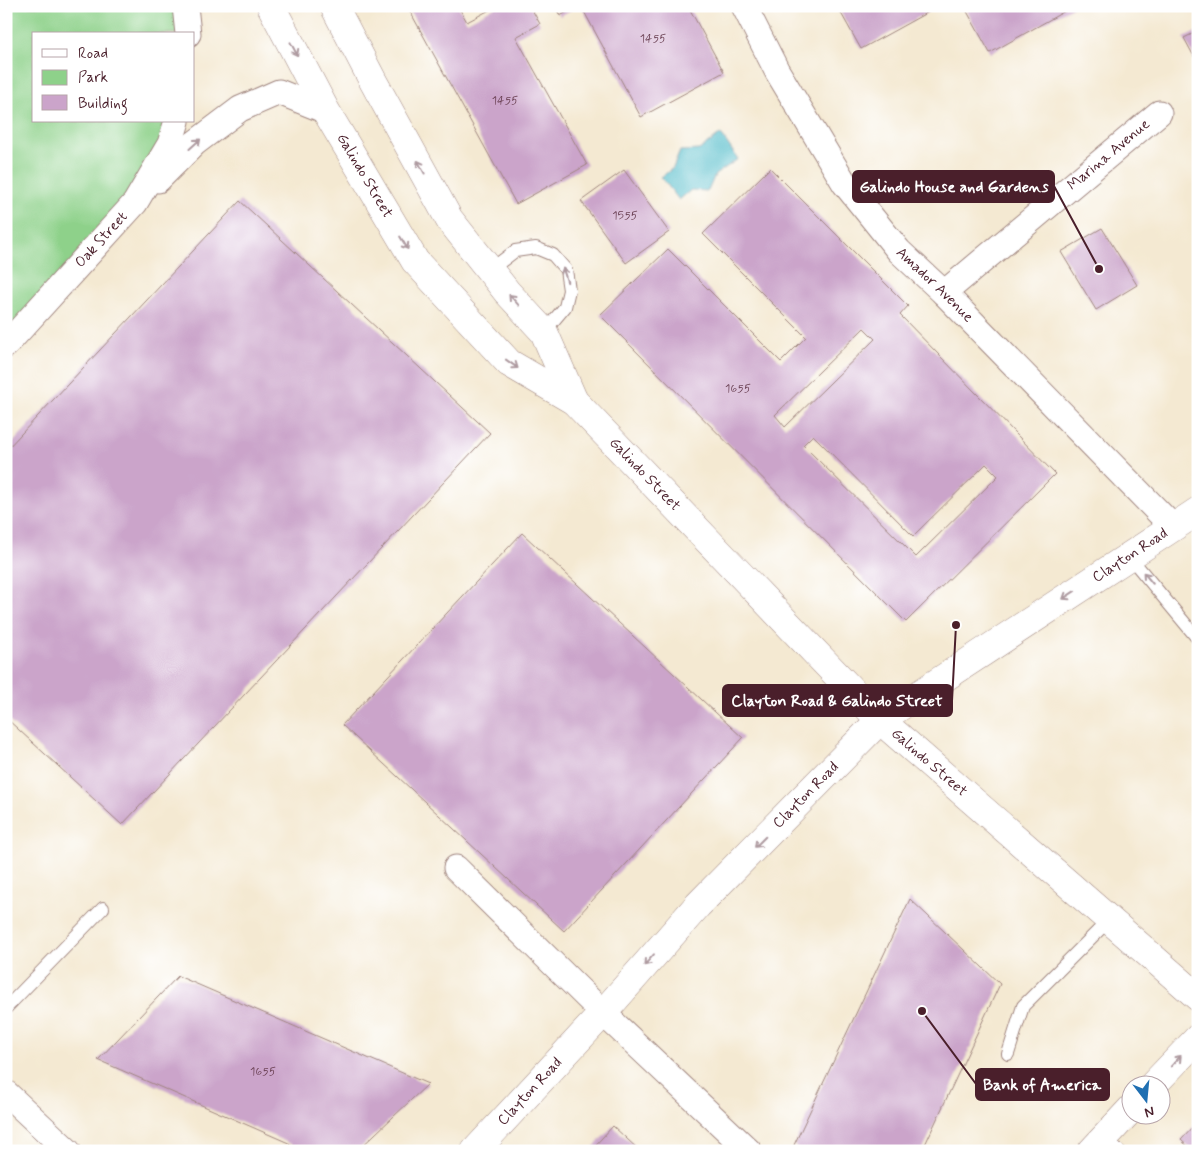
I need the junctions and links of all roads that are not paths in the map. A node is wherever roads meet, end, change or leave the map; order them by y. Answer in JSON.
{"nodes":[{"id":1,"x":185,"y":6,"type":"edge"},
{"id":2,"x":271,"y":6,"type":"edge"},
{"id":3,"x":334,"y":6,"type":"edge"},
{"id":4,"x":744,"y":6,"type":"edge"},
{"id":5,"x":188,"y":32,"type":"edge"},
{"id":6,"x":326,"y":111,"type":"junction"},
{"id":7,"x":1159,"y":113,"type":"dead end"},
{"id":8,"x":177,"y":122,"type":"edge"},
{"id":9,"x":136,"y":203,"type":"junction"},
{"id":10,"x":490,"y":270,"type":"junction"},
{"id":11,"x":944,"y":293,"type":"junction"},
{"id":12,"x":544,"y":332,"type":"junction"},
{"id":13,"x":6,"y":346,"type":"edge"},
{"id":14,"x":574,"y":401,"type":"junction"},
{"id":15,"x":1198,"y":511,"type":"edge"},
{"id":16,"x":1173,"y":527,"type":"junction"},
{"id":17,"x":1129,"y":556,"type":"junction"},
{"id":18,"x":1198,"y":639,"type":"edge"},
{"id":19,"x":880,"y":720,"type":"junction"},
{"id":20,"x":456,"y":868,"type":"dead end"},
{"id":21,"x":103,"y":908,"type":"dead end"},
{"id":22,"x":1109,"y":920,"type":"junction"},
{"id":23,"x":1198,"y":997,"type":"edge"},
{"id":24,"x":6,"y":1008,"type":"edge"},
{"id":25,"x":603,"y":1013,"type":"junction"},
{"id":26,"x":1198,"y":1038,"type":"edge"},
{"id":27,"x":1008,"y":1054,"type":"dead end"},
{"id":28,"x":1164,"y":1074,"type":"edge"},
{"id":29,"x":6,"y":1093,"type":"edge"},
{"id":30,"x":1122,"y":1122,"type":"edge"},
{"id":31,"x":1105,"y":1146,"type":"edge"},
{"id":32,"x":68,"y":1151,"type":"edge"},
{"id":33,"x":474,"y":1151,"type":"edge"},
{"id":34,"x":749,"y":1151,"type":"edge"}],
"edges":[{"from":1,"to":5,"type":"street"},
{"from":2,"to":6,"type":"main road","name":"Galindo Street","one_way":true},
{"from":10,"to":3,"type":"main road","name":"Galindo Street","one_way":true},
{"from":4,"to":11,"type":"street","name":"Amador Avenue"},
{"from":9,"to":6,"type":"street","one_way":true},
{"from":6,"to":14,"type":"main road","name":"Galindo Street","one_way":true},
{"from":7,"to":11,"type":"street","name":"Marina Avenue"},
{"from":8,"to":9,"type":"street","name":"Oak Street"},
{"from":9,"to":13,"type":"street","name":"Oak Street"},
{"from":12,"to":10,"type":"main road","name":"Galindo Street","one_way":true},
{"from":12,"to":10,"type":"lane","one_way":true},
{"from":11,"to":16,"type":"street","name":"Amador Avenue"},
{"from":12,"to":14,"type":"main road","name":"Galindo Street"},
{"from":14,"to":19,"type":"main road","name":"Galindo Street"},
{"from":15,"to":16,"type":"main road","name":"Clayton Road"},
{"from":16,"to":17,"type":"main road","name":"Clayton Road"},
{"from":18,"to":17,"type":"lane","one_way":true},
{"from":17,"to":19,"type":"main road","name":"Clayton Road","one_way":true},
{"from":19,"to":22,"type":"main road","name":"Galindo Street"},
{"from":19,"to":25,"type":"main road","name":"Clayton Road","one_way":true},
{"from":20,"to":25,"type":"street"},
{"from":21,"to":24,"type":"lane"},
{"from":22,"to":23,"type":"main road","name":"Galindo Street"},
{"from":22,"to":27,"type":"lane"},
{"from":25,"to":33,"type":"main road","name":"Clayton Road"},
{"from":25,"to":34,"type":"street"},
{"from":28,"to":26,"type":"main road","one_way":true},
{"from":29,"to":32,"type":"street"},
{"from":30,"to":31,"type":"main road"}]}
